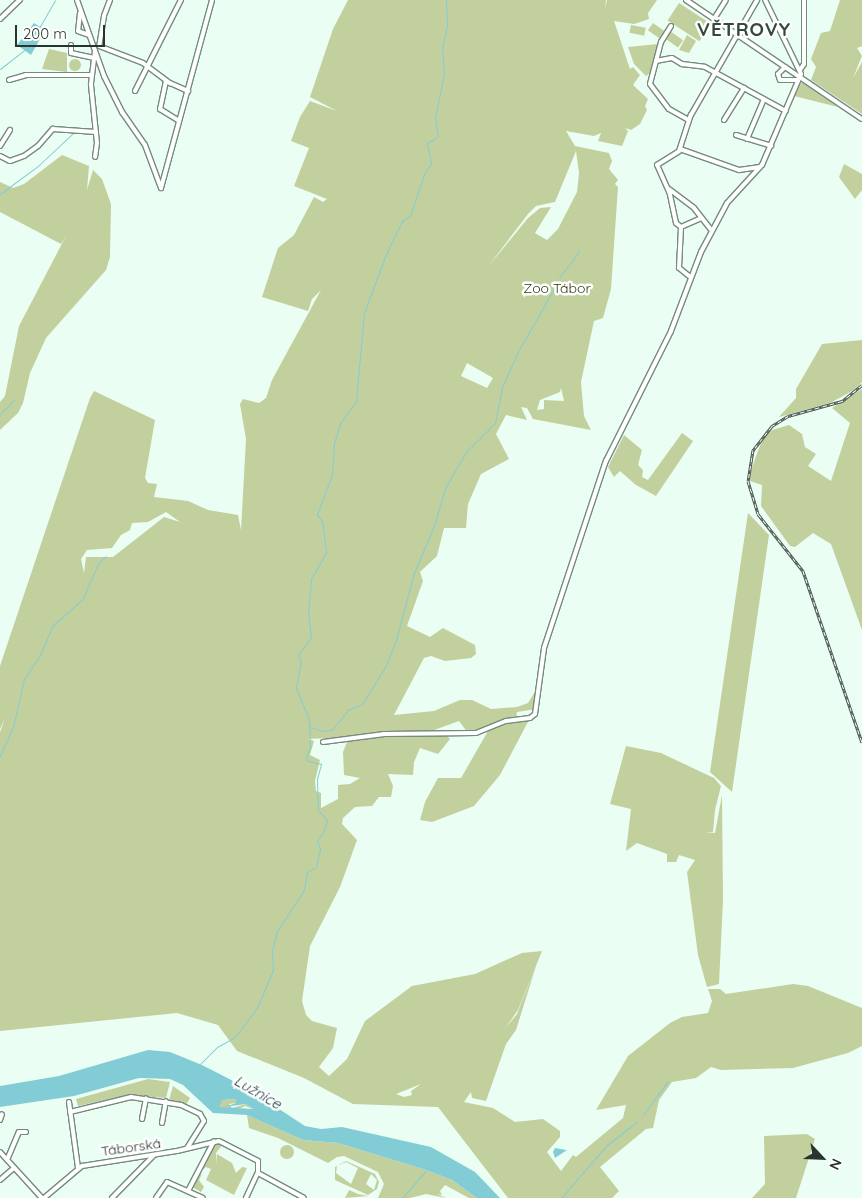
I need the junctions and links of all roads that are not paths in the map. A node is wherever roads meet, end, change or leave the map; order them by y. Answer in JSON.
{"nodes":[{"id":1,"x":20,"y":0,"type":"edge"},
{"id":2,"x":78,"y":0,"type":"edge"},
{"id":3,"x":110,"y":0,"type":"edge"},
{"id":4,"x":181,"y":0,"type":"edge"},
{"id":5,"x":212,"y":0,"type":"edge"},
{"id":6,"x":686,"y":0,"type":"edge"},
{"id":7,"x":718,"y":0,"type":"edge"},
{"id":8,"x":757,"y":0,"type":"edge"},
{"id":9,"x":764,"y":0,"type":"edge"},
{"id":10,"x":804,"y":0,"type":"edge"},
{"id":11,"x":725,"y":2,"type":"edge"},
{"id":12,"x":80,"y":13,"type":"junction"},
{"id":13,"x":0,"y":19,"type":"edge"},
{"id":14,"x":714,"y":19,"type":"junction"},
{"id":15,"x":671,"y":26,"type":"dead end"},
{"id":16,"x":737,"y":34,"type":"junction"},
{"id":17,"x":89,"y":35,"type":"junction"},
{"id":18,"x":71,"y":45,"type":"dead end"},
{"id":19,"x":97,"y":48,"type":"junction"},
{"id":20,"x":94,"y":58,"type":"junction"},
{"id":21,"x":656,"y":61,"type":"junction"},
{"id":22,"x":149,"y":66,"type":"junction"},
{"id":23,"x":785,"y":67,"type":"junction"},
{"id":24,"x":800,"y":70,"type":"junction"},
{"id":25,"x":715,"y":72,"type":"junction"},
{"id":26,"x":91,"y":75,"type":"junction"},
{"id":27,"x":798,"y":78,"type":"junction"},
{"id":28,"x":9,"y":80,"type":"dead end"},
{"id":29,"x":166,"y":81,"type":"junction"},
{"id":30,"x":744,"y":88,"type":"junction"},
{"id":31,"x":135,"y":91,"type":"dead end"},
{"id":32,"x":188,"y":91,"type":"junction"},
{"id":33,"x":764,"y":99,"type":"junction"},
{"id":34,"x":786,"y":111,"type":"junction"},
{"id":35,"x":862,"y":119,"type":"edge"},
{"id":36,"x":689,"y":120,"type":"junction"},
{"id":37,"x":724,"y":120,"type":"dead end"},
{"id":38,"x":179,"y":121,"type":"junction"},
{"id":39,"x":10,"y":130,"type":"dead end"},
{"id":40,"x":96,"y":132,"type":"junction"},
{"id":41,"x":736,"y":135,"type":"dead end"},
{"id":42,"x":747,"y":139,"type":"junction"},
{"id":43,"x":0,"y":146,"type":"edge"},
{"id":44,"x":771,"y":146,"type":"junction"},
{"id":45,"x":680,"y":149,"type":"junction"},
{"id":46,"x":0,"y":156,"type":"edge"},
{"id":47,"x":95,"y":157,"type":"dead end"},
{"id":48,"x":760,"y":168,"type":"junction"},
{"id":49,"x":669,"y":189,"type":"junction"},
{"id":50,"x":701,"y":218,"type":"junction"},
{"id":51,"x":681,"y":227,"type":"junction"},
{"id":52,"x":712,"y":231,"type":"junction"},
{"id":53,"x":689,"y":276,"type":"junction"},
{"id":54,"x":323,"y":742,"type":"dead end"},
{"id":55,"x":146,"y":1098,"type":"junction"},
{"id":56,"x":166,"y":1101,"type":"junction"},
{"id":57,"x":69,"y":1102,"type":"dead end"},
{"id":58,"x":70,"y":1112,"type":"junction"},
{"id":59,"x":2,"y":1114,"type":"dead end"},
{"id":60,"x":142,"y":1119,"type":"dead end"},
{"id":61,"x":0,"y":1120,"type":"edge"},
{"id":62,"x":162,"y":1123,"type":"dead end"},
{"id":63,"x":26,"y":1132,"type":"dead end"},
{"id":64,"x":214,"y":1141,"type":"junction"},
{"id":65,"x":197,"y":1145,"type":"junction"},
{"id":66,"x":187,"y":1148,"type":"junction"},
{"id":67,"x":207,"y":1151,"type":"junction"},
{"id":68,"x":0,"y":1152,"type":"edge"},
{"id":69,"x":154,"y":1155,"type":"junction"},
{"id":70,"x":7,"y":1160,"type":"junction"},
{"id":71,"x":14,"y":1168,"type":"junction"},
{"id":72,"x":78,"y":1168,"type":"junction"},
{"id":73,"x":258,"y":1173,"type":"junction"},
{"id":74,"x":0,"y":1180,"type":"edge"},
{"id":75,"x":188,"y":1191,"type":"junction"},
{"id":76,"x":43,"y":1198,"type":"edge"},
{"id":77,"x":112,"y":1198,"type":"edge"},
{"id":78,"x":156,"y":1198,"type":"edge"},
{"id":79,"x":203,"y":1198,"type":"edge"},
{"id":80,"x":246,"y":1198,"type":"edge"},
{"id":81,"x":304,"y":1198,"type":"edge"}],
"edges":[{"from":1,"to":13,"type":"street"},
{"from":2,"to":12,"type":"street"},
{"from":3,"to":19,"type":"street"},
{"from":4,"to":22,"type":"street"},
{"from":5,"to":32,"type":"street"},
{"from":6,"to":14,"type":"street"},
{"from":7,"to":11,"type":"street"},
{"from":8,"to":16,"type":"street"},
{"from":9,"to":24,"type":"street"},
{"from":10,"to":24,"type":"street"},
{"from":11,"to":14,"type":"street"},
{"from":12,"to":17,"type":"street"},
{"from":12,"to":17,"type":"street"},
{"from":14,"to":16,"type":"street"},
{"from":15,"to":21,"type":"street"},
{"from":16,"to":23,"type":"street"},
{"from":16,"to":25,"type":"street"},
{"from":17,"to":19,"type":"street"},
{"from":18,"to":20,"type":"street"},
{"from":19,"to":20,"type":"street"},
{"from":19,"to":22,"type":"street"},
{"from":19,"to":38,"type":"street"},
{"from":20,"to":26,"type":"street"},
{"from":21,"to":25,"type":"street"},
{"from":21,"to":36,"type":"street"},
{"from":22,"to":29,"type":"street"},
{"from":22,"to":31,"type":"street"},
{"from":23,"to":27,"type":"street"},
{"from":23,"to":27,"type":"street"},
{"from":24,"to":27,"type":"street"},
{"from":25,"to":30,"type":"street"},
{"from":25,"to":36,"type":"street"},
{"from":26,"to":28,"type":"street"},
{"from":26,"to":40,"type":"street"},
{"from":27,"to":34,"type":"street"},
{"from":27,"to":35,"type":"street"},
{"from":29,"to":32,"type":"street"},
{"from":29,"to":38,"type":"street"},
{"from":30,"to":33,"type":"street"},
{"from":30,"to":37,"type":"street"},
{"from":32,"to":38,"type":"street"},
{"from":33,"to":34,"type":"street"},
{"from":33,"to":42,"type":"street"},
{"from":34,"to":44,"type":"street"},
{"from":36,"to":45,"type":"street"},
{"from":39,"to":43,"type":"street"},
{"from":40,"to":46,"type":"street"},
{"from":40,"to":47,"type":"street"},
{"from":41,"to":42,"type":"street"},
{"from":42,"to":44,"type":"street"},
{"from":44,"to":48,"type":"street"},
{"from":45,"to":48,"type":"street"},
{"from":45,"to":49,"type":"street"},
{"from":48,"to":52,"type":"street"},
{"from":49,"to":50,"type":"street"},
{"from":49,"to":51,"type":"street"},
{"from":50,"to":51,"type":"street"},
{"from":50,"to":52,"type":"street"},
{"from":51,"to":53,"type":"street"},
{"from":52,"to":53,"type":"street"},
{"from":53,"to":54,"type":"street"},
{"from":55,"to":56,"type":"street"},
{"from":55,"to":58,"type":"street"},
{"from":55,"to":60,"type":"street"},
{"from":56,"to":62,"type":"street"},
{"from":56,"to":66,"type":"street"},
{"from":57,"to":58,"type":"street"},
{"from":58,"to":72,"type":"street"},
{"from":59,"to":61,"type":"street"},
{"from":63,"to":70,"type":"street"},
{"from":64,"to":65,"type":"street","name":"Táborská"},
{"from":64,"to":67,"type":"street"},
{"from":64,"to":73,"type":"street"},
{"from":65,"to":66,"type":"street","name":"Táborská"},
{"from":65,"to":67,"type":"street"},
{"from":66,"to":69,"type":"street","name":"Táborská"},
{"from":67,"to":75,"type":"street"},
{"from":68,"to":70,"type":"street"},
{"from":69,"to":72,"type":"street","name":"Táborská"},
{"from":69,"to":77,"type":"street"},
{"from":70,"to":71,"type":"street"},
{"from":71,"to":74,"type":"street"},
{"from":71,"to":76,"type":"street"},
{"from":72,"to":76,"type":"street"},
{"from":73,"to":80,"type":"street"},
{"from":73,"to":81,"type":"street"},
{"from":75,"to":78,"type":"street"},
{"from":75,"to":79,"type":"street"}]}
